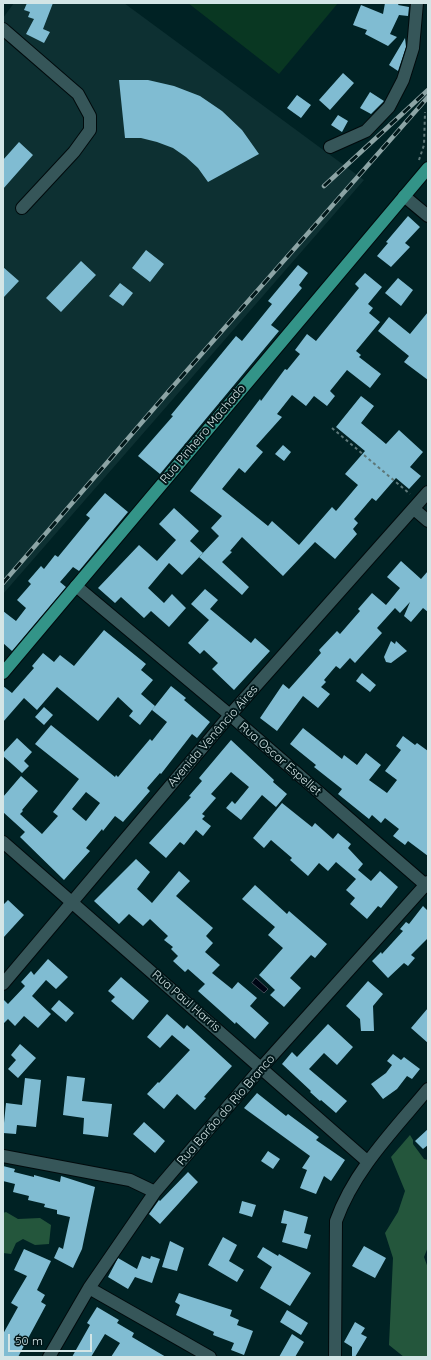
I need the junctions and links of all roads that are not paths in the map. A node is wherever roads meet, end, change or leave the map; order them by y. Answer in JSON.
{"nodes":[{"id":1,"x":417,"y":3,"type":"edge"},
{"id":2,"x":3,"y":29,"type":"edge"},
{"id":3,"x":330,"y":147,"type":"dead end"},
{"id":4,"x":423,"y":167,"type":"edge"},
{"id":5,"x":404,"y":196,"type":"junction"},
{"id":6,"x":22,"y":208,"type":"dead end"},
{"id":7,"x":428,"y":216,"type":"edge"},
{"id":8,"x":428,"y":492,"type":"edge"},
{"id":9,"x":417,"y":505,"type":"junction"},
{"id":10,"x":428,"y":521,"type":"edge"},
{"id":11,"x":76,"y":586,"type":"junction"},
{"id":12,"x":3,"y":673,"type":"edge"},
{"id":13,"x":230,"y":715,"type":"junction"},
{"id":14,"x":3,"y":842,"type":"edge"},
{"id":15,"x":427,"y":884,"type":"edge"},
{"id":16,"x":71,"y":901,"type":"junction"},
{"id":17,"x":3,"y":984,"type":"edge"},
{"id":18,"x":261,"y":1068,"type":"junction"},
{"id":19,"x":428,"y":1089,"type":"edge"},
{"id":20,"x":3,"y":1156,"type":"edge"},
{"id":21,"x":368,"y":1162,"type":"junction"},
{"id":22,"x":155,"y":1192,"type":"junction"},
{"id":23,"x":90,"y":1288,"type":"junction"},
{"id":24,"x":49,"y":1357,"type":"edge"},
{"id":25,"x":210,"y":1357,"type":"edge"},
{"id":26,"x":335,"y":1357,"type":"edge"}],
"edges":[{"from":1,"to":3,"type":"street"},
{"from":2,"to":6,"type":"street"},
{"from":4,"to":5,"type":"main road","name":"Rua Pinheiro Machado"},
{"from":5,"to":7,"type":"street"},
{"from":5,"to":11,"type":"main road","name":"Rua Pinheiro Machado"},
{"from":8,"to":9,"type":"street","name":"Avenida Venâncio Aires"},
{"from":9,"to":10,"type":"street"},
{"from":9,"to":13,"type":"street","name":"Avenida Venâncio Aires"},
{"from":11,"to":12,"type":"main road","name":"Rua Pinheiro Machado"},
{"from":11,"to":13,"type":"street","name":"Rua Oscar Espellet"},
{"from":13,"to":15,"type":"street","name":"Rua Oscar Espellet"},
{"from":13,"to":16,"type":"street","name":"Avenida Venâncio Aires"},
{"from":14,"to":16,"type":"street","name":"Rua Paul Harris"},
{"from":15,"to":18,"type":"street","name":"Rua Barão do Rio Branco"},
{"from":16,"to":17,"type":"street","name":"Avenida Venâncio Aires"},
{"from":16,"to":18,"type":"street","name":"Rua Paul Harris"},
{"from":18,"to":21,"type":"street","name":"Rua Paul Harris"},
{"from":18,"to":22,"type":"street","name":"Rua Barão do Rio Branco"},
{"from":19,"to":21,"type":"street"},
{"from":20,"to":22,"type":"street"},
{"from":21,"to":26,"type":"street"},
{"from":22,"to":23,"type":"street","name":"Rua Barão do Rio Branco"},
{"from":23,"to":24,"type":"street","name":"Rua Barão do Rio Branco"},
{"from":23,"to":25,"type":"street"}]}
